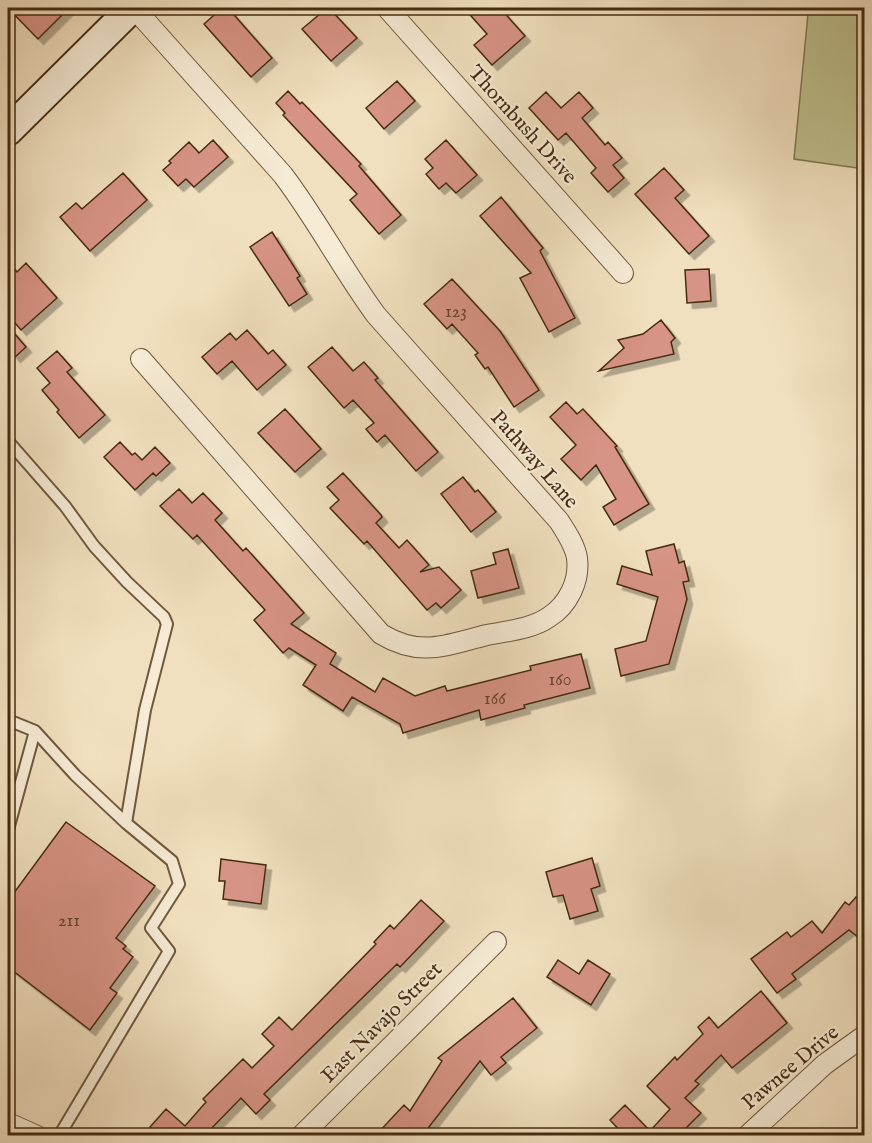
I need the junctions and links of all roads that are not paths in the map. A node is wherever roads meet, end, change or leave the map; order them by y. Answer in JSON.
{"nodes":[{"id":1,"x":133,"y":8,"type":"edge"},
{"id":2,"x":387,"y":8,"type":"edge"},
{"id":3,"x":8,"y":131,"type":"edge"},
{"id":4,"x":622,"y":273,"type":"dead end"},
{"id":5,"x":141,"y":359,"type":"dead end"},
{"id":6,"x":8,"y":441,"type":"edge"},
{"id":7,"x":8,"y":720,"type":"edge"},
{"id":8,"x":34,"y":731,"type":"junction"},
{"id":9,"x":126,"y":823,"type":"junction"},
{"id":10,"x":8,"y":830,"type":"edge"},
{"id":11,"x":496,"y":942,"type":"dead end"},
{"id":12,"x":864,"y":1036,"type":"edge"},
{"id":13,"x":8,"y":1123,"type":"edge"},
{"id":14,"x":37,"y":1136,"type":"edge"},
{"id":15,"x":59,"y":1136,"type":"edge"},
{"id":16,"x":301,"y":1136,"type":"edge"},
{"id":17,"x":747,"y":1136,"type":"edge"}],
"edges":[{"from":1,"to":3,"type":"main road"},
{"from":1,"to":5,"type":"street","name":"Pathway Lane"},
{"from":2,"to":4,"type":"street","name":"Thornbush Drive"},
{"from":6,"to":9,"type":"lane"},
{"from":7,"to":8,"type":"lane"},
{"from":8,"to":9,"type":"lane"},
{"from":8,"to":10,"type":"lane"},
{"from":9,"to":15,"type":"lane"},
{"from":11,"to":16,"type":"street","name":"East Navajo Street"},
{"from":12,"to":17,"type":"street","name":"Pawnee Drive"},
{"from":13,"to":14,"type":"street"}]}
